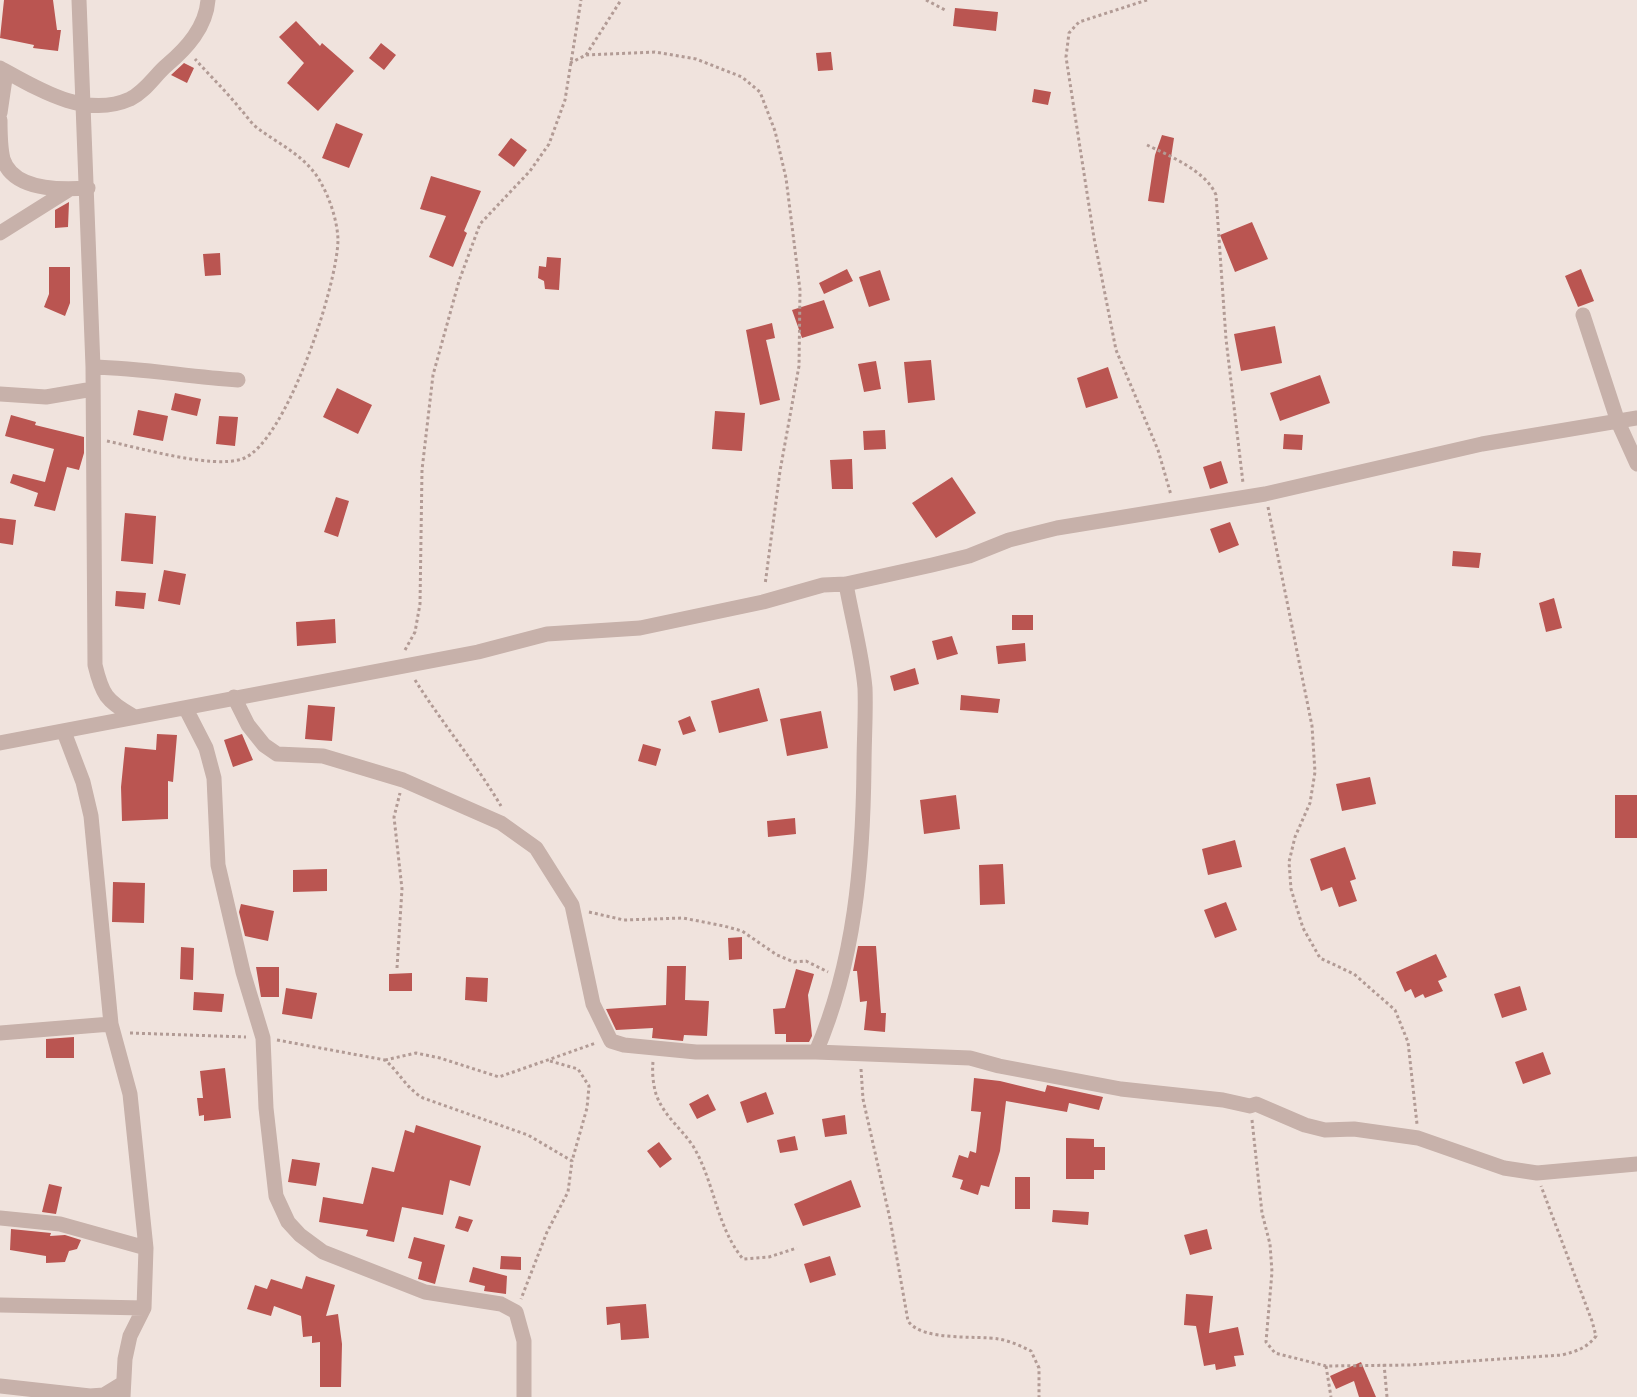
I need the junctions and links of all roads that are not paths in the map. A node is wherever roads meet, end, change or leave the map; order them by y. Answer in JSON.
{"nodes":[{"id":1,"x":79,"y":0,"type":"edge"},
{"id":2,"x":208,"y":0,"type":"edge"},
{"id":3,"x":3,"y":70,"type":"edge"},
{"id":4,"x":84,"y":104,"type":"junction"},
{"id":5,"x":0,"y":112,"type":"edge"},
{"id":6,"x":0,"y":120,"type":"edge"},
{"id":7,"x":88,"y":188,"type":"junction"},
{"id":8,"x":70,"y":189,"type":"junction"},
{"id":9,"x":0,"y":233,"type":"edge"},
{"id":10,"x":1583,"y":315,"type":"dead end"},
{"id":11,"x":93,"y":367,"type":"junction"},
{"id":12,"x":238,"y":380,"type":"dead end"},
{"id":13,"x":93,"y":389,"type":"junction"},
{"id":14,"x":0,"y":394,"type":"edge"},
{"id":15,"x":1637,"y":418,"type":"edge"},
{"id":16,"x":1618,"y":422,"type":"junction"},
{"id":17,"x":1637,"y":464,"type":"edge"},
{"id":18,"x":846,"y":584,"type":"junction"},
{"id":19,"x":234,"y":698,"type":"junction"},
{"id":20,"x":186,"y":709,"type":"junction"},
{"id":21,"x":133,"y":716,"type":"junction"},
{"id":22,"x":64,"y":732,"type":"junction"},
{"id":23,"x":0,"y":743,"type":"edge"},
{"id":24,"x":113,"y":1028,"type":"junction"},
{"id":25,"x":0,"y":1033,"type":"edge"},
{"id":26,"x":816,"y":1052,"type":"junction"},
{"id":27,"x":1637,"y":1164,"type":"edge"},
{"id":28,"x":0,"y":1218,"type":"edge"},
{"id":29,"x":146,"y":1248,"type":"junction"},
{"id":30,"x":0,"y":1305,"type":"edge"},
{"id":31,"x":144,"y":1308,"type":"junction"},
{"id":32,"x":0,"y":1386,"type":"edge"},
{"id":33,"x":123,"y":1390,"type":"edge"},
{"id":34,"x":524,"y":1397,"type":"edge"}],
"edges":[{"from":1,"to":4,"type":"street"},
{"from":2,"to":4,"type":"street"},
{"from":3,"to":4,"type":"street"},
{"from":3,"to":5,"type":"street"},
{"from":4,"to":7,"type":"street"},
{"from":6,"to":8,"type":"street"},
{"from":7,"to":8,"type":"street"},
{"from":7,"to":11,"type":"street"},
{"from":8,"to":9,"type":"street"},
{"from":10,"to":16,"type":"street"},
{"from":11,"to":12,"type":"street"},
{"from":11,"to":13,"type":"street"},
{"from":13,"to":14,"type":"street"},
{"from":13,"to":21,"type":"street"},
{"from":15,"to":16,"type":"street"},
{"from":16,"to":17,"type":"street"},
{"from":16,"to":18,"type":"street"},
{"from":18,"to":19,"type":"street"},
{"from":18,"to":26,"type":"street"},
{"from":19,"to":20,"type":"street"},
{"from":19,"to":26,"type":"street"},
{"from":20,"to":21,"type":"street"},
{"from":20,"to":34,"type":"street"},
{"from":21,"to":22,"type":"street"},
{"from":22,"to":23,"type":"street"},
{"from":22,"to":24,"type":"street"},
{"from":24,"to":25,"type":"street"},
{"from":24,"to":29,"type":"street"},
{"from":26,"to":27,"type":"street"},
{"from":28,"to":29,"type":"street"},
{"from":29,"to":31,"type":"street"},
{"from":30,"to":31,"type":"street"},
{"from":31,"to":33,"type":"street"},
{"from":32,"to":33,"type":"street"}]}
